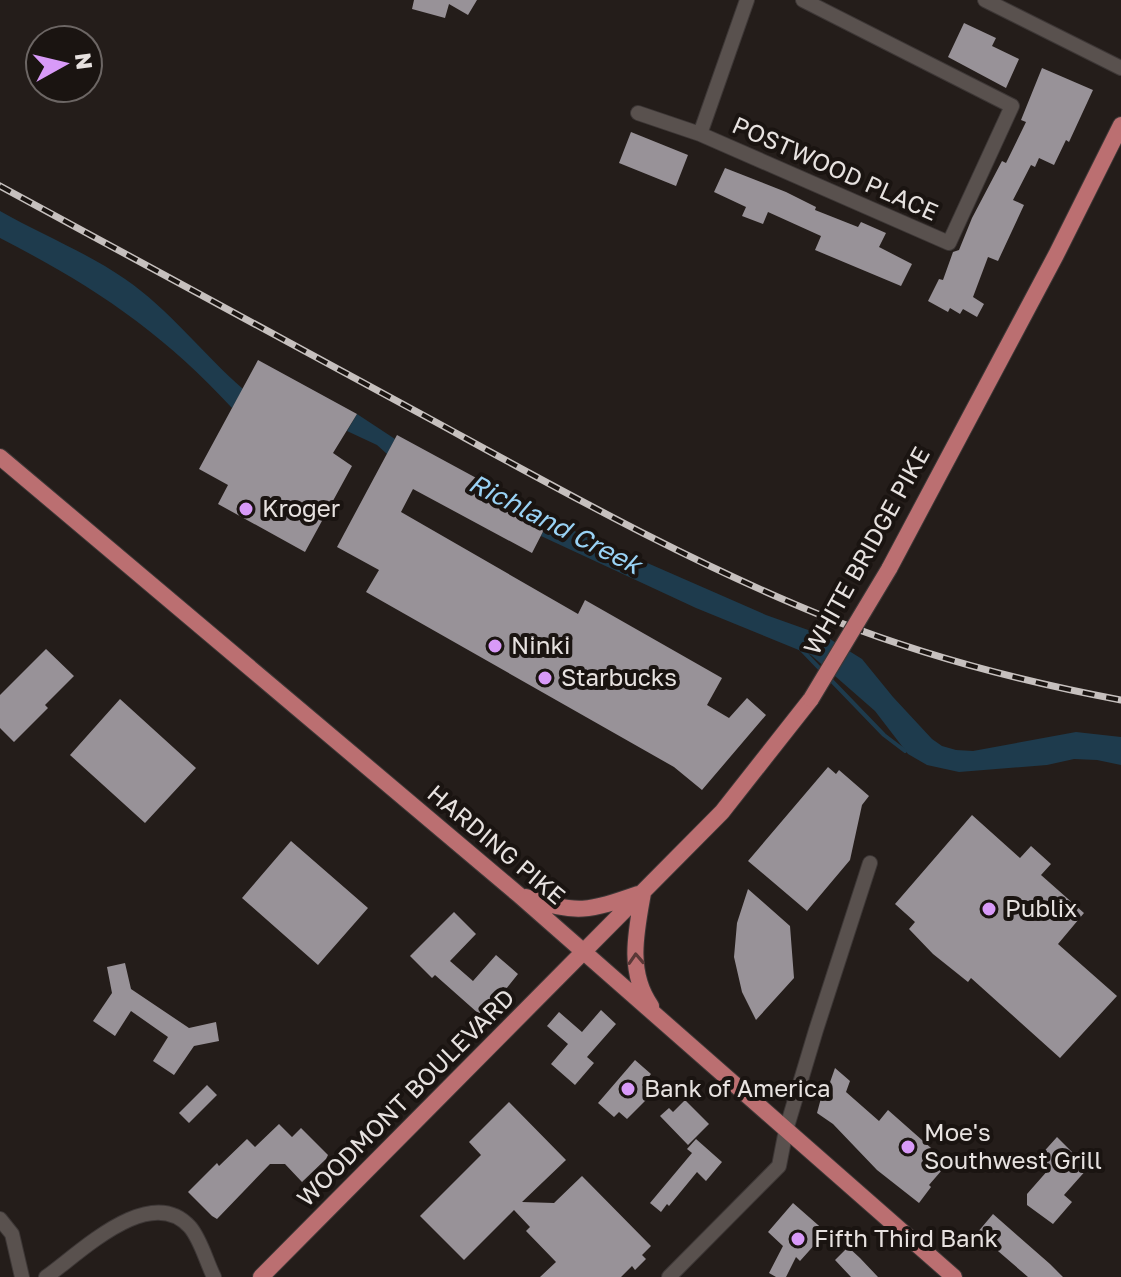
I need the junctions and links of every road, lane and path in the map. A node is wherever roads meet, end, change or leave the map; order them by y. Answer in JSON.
{"nodes":[{"id":1,"x":747,"y":0,"type":"edge"},
{"id":2,"x":803,"y":0,"type":"edge"},
{"id":3,"x":985,"y":0,"type":"edge"},
{"id":4,"x":1121,"y":68,"type":"edge"},
{"id":5,"x":638,"y":113,"type":"dead end"},
{"id":6,"x":1121,"y":125,"type":"edge"},
{"id":7,"x":700,"y":134,"type":"junction"},
{"id":8,"x":0,"y":457,"type":"edge"},
{"id":9,"x":870,"y":863,"type":"dead end"},
{"id":10,"x":643,"y":892,"type":"junction"},
{"id":11,"x":519,"y":895,"type":"junction"},
{"id":12,"x":585,"y":952,"type":"junction"},
{"id":13,"x":661,"y":1020,"type":"junction"},
{"id":14,"x":786,"y":1130,"type":"junction"},
{"id":15,"x":0,"y":1219,"type":"edge"},
{"id":16,"x":22,"y":1277,"type":"edge"},
{"id":17,"x":46,"y":1277,"type":"edge"},
{"id":18,"x":214,"y":1277,"type":"edge"},
{"id":19,"x":261,"y":1277,"type":"edge"},
{"id":20,"x":669,"y":1277,"type":"edge"},
{"id":21,"x":954,"y":1277,"type":"edge"}],
"edges":[{"from":1,"to":7,"type":"street","name":"POSTWOOD PLACE"},
{"from":2,"to":7,"type":"street","name":"POSTWOOD PLACE"},
{"from":3,"to":4,"type":"street"},
{"from":5,"to":7,"type":"street"},
{"from":6,"to":10,"type":"main road","name":"WHITE BRIDGE PIKE","bridge":true},
{"from":8,"to":11,"type":"main road","name":"HARDING PIKE"},
{"from":9,"to":14,"type":"street"},
{"from":10,"to":11,"type":"main road"},
{"from":10,"to":12,"type":"main road","name":"WHITE BRIDGE PIKE"},
{"from":13,"to":10,"type":"main road","one_way":true},
{"from":11,"to":12,"type":"main road","name":"HARDING PIKE"},
{"from":12,"to":13,"type":"main road","name":"HARDING PIKE"},
{"from":12,"to":19,"type":"main road","name":"WOODMONT BOULEVARD"},
{"from":13,"to":14,"type":"main road","name":"HARDING PIKE"},
{"from":14,"to":20,"type":"street"},
{"from":14,"to":21,"type":"main road","name":"HARDING PIKE"},
{"from":15,"to":16,"type":"street"},
{"from":17,"to":18,"type":"street"}]}
